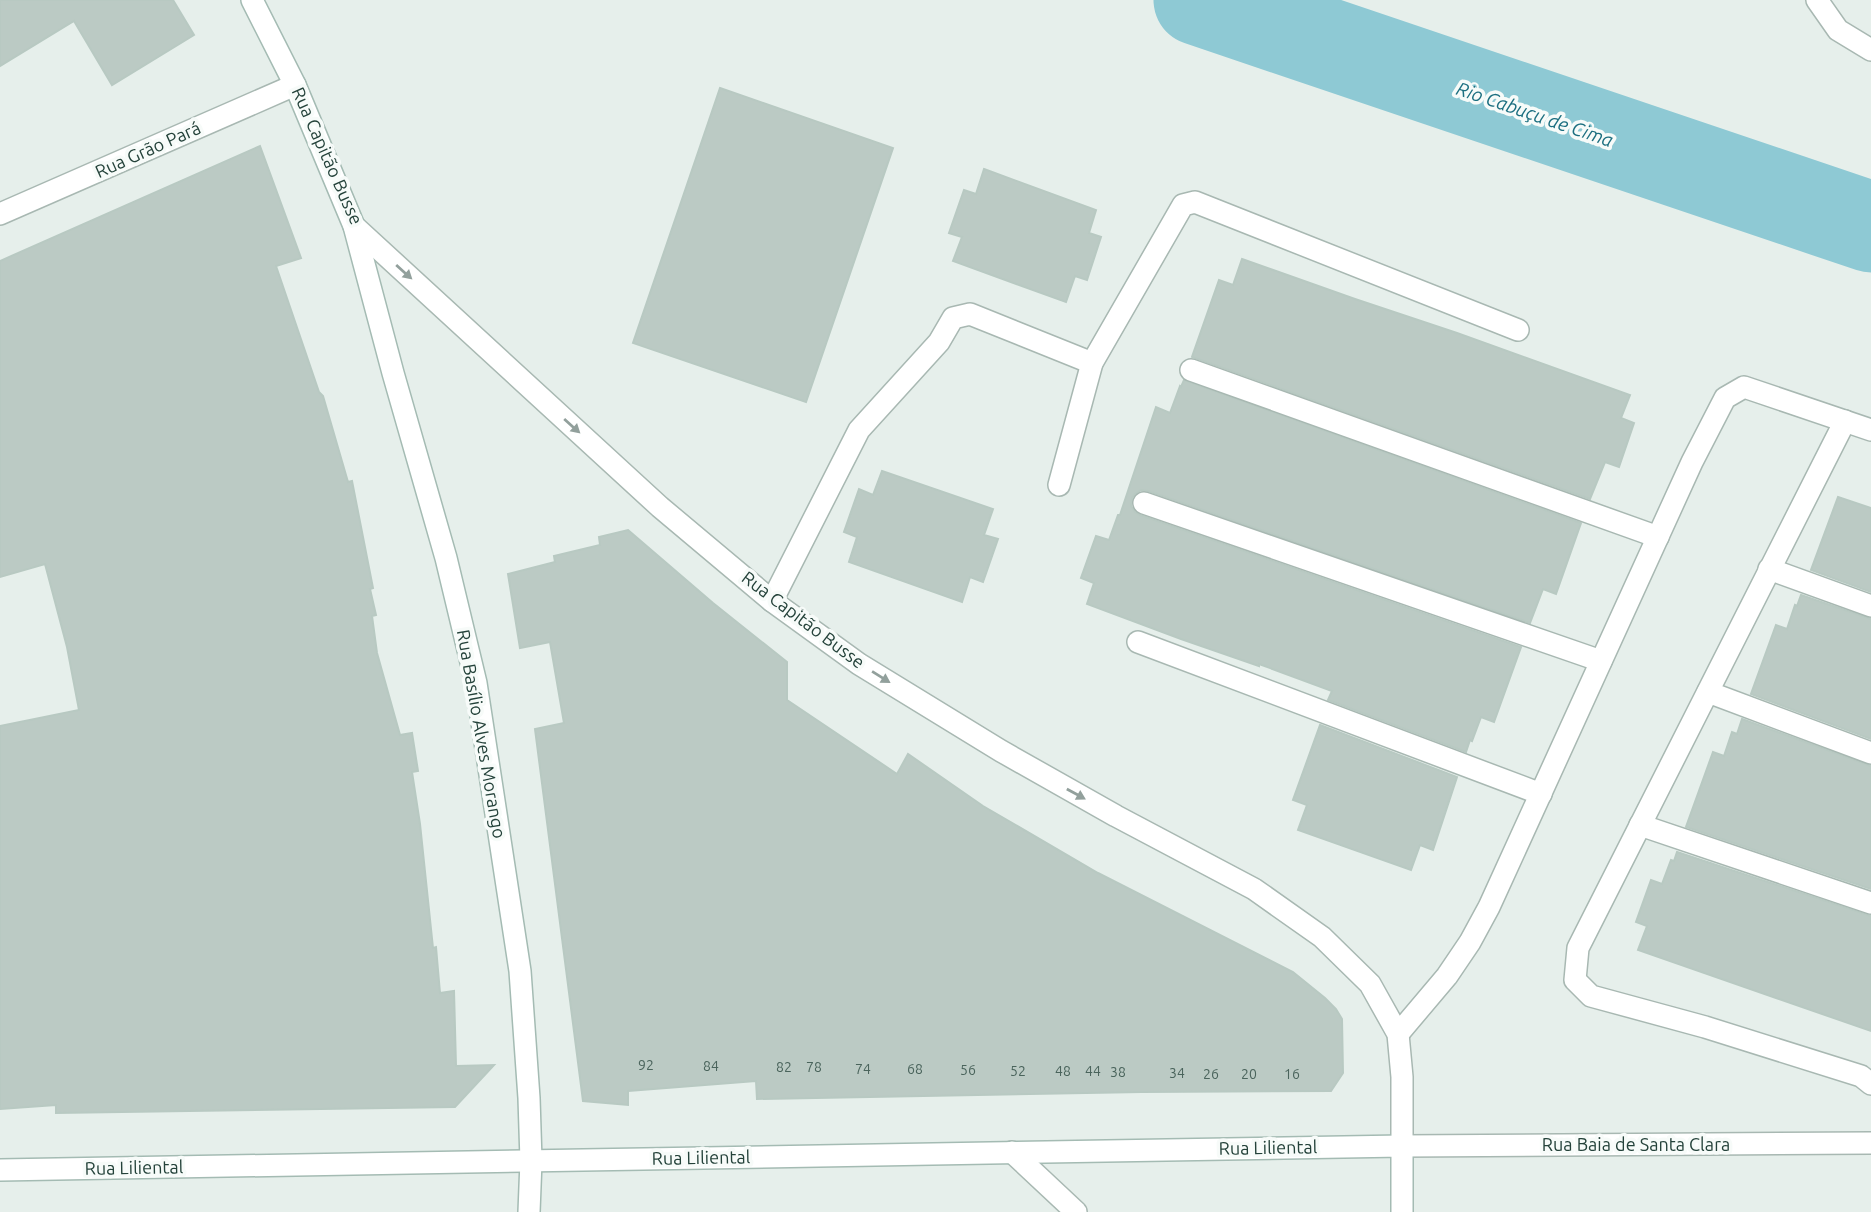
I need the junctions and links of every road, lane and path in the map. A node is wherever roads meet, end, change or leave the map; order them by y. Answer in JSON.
{"nodes":[{"id":1,"x":252,"y":0,"type":"edge"},
{"id":2,"x":1817,"y":0,"type":"edge"},
{"id":3,"x":1871,"y":50,"type":"edge"},
{"id":4,"x":295,"y":85,"type":"junction"},
{"id":5,"x":0,"y":214,"type":"edge"},
{"id":6,"x":354,"y":226,"type":"junction"},
{"id":7,"x":1518,"y":330,"type":"dead end"},
{"id":8,"x":1092,"y":363,"type":"junction"},
{"id":9,"x":1191,"y":370,"type":"dead end"},
{"id":10,"x":1845,"y":421,"type":"junction"},
{"id":11,"x":1871,"y":430,"type":"edge"},
{"id":12,"x":1059,"y":485,"type":"dead end"},
{"id":13,"x":1144,"y":503,"type":"dead end"},
{"id":14,"x":1658,"y":537,"type":"junction"},
{"id":15,"x":1769,"y":569,"type":"junction"},
{"id":16,"x":772,"y":601,"type":"junction"},
{"id":17,"x":1871,"y":606,"type":"edge"},
{"id":18,"x":1138,"y":642,"type":"dead end"},
{"id":19,"x":1601,"y":661,"type":"junction"},
{"id":20,"x":1708,"y":692,"type":"junction"},
{"id":21,"x":1871,"y":753,"type":"edge"},
{"id":22,"x":1541,"y":794,"type":"junction"},
{"id":23,"x":1640,"y":825,"type":"junction"},
{"id":24,"x":1871,"y":902,"type":"edge"},
{"id":25,"x":1398,"y":1034,"type":"junction"},
{"id":26,"x":1871,"y":1084,"type":"edge"},
{"id":27,"x":1871,"y":1143,"type":"edge"},
{"id":28,"x":1402,"y":1146,"type":"junction"},
{"id":29,"x":1012,"y":1152,"type":"junction"},
{"id":30,"x":531,"y":1161,"type":"junction"},
{"id":31,"x":0,"y":1170,"type":"edge"},
{"id":32,"x":529,"y":1212,"type":"edge"},
{"id":33,"x":1076,"y":1212,"type":"edge"},
{"id":34,"x":1402,"y":1212,"type":"edge"}],
"edges":[{"from":1,"to":4,"type":"street","name":"Rua Capitão Busse"},
{"from":2,"to":3,"type":"street"},
{"from":4,"to":5,"type":"street","name":"Rua Grão Pará"},
{"from":4,"to":6,"type":"street","name":"Rua Capitão Busse"},
{"from":6,"to":16,"type":"street","name":"Rua Capitão Busse","one_way":true},
{"from":6,"to":30,"type":"street","name":"Rua Basílio Alves Morango"},
{"from":7,"to":8,"type":"street"},
{"from":8,"to":12,"type":"street"},
{"from":8,"to":16,"type":"street"},
{"from":9,"to":14,"type":"street"},
{"from":10,"to":11,"type":"street"},
{"from":10,"to":14,"type":"street"},
{"from":10,"to":15,"type":"street"},
{"from":13,"to":19,"type":"street"},
{"from":14,"to":19,"type":"street"},
{"from":15,"to":17,"type":"street"},
{"from":15,"to":20,"type":"street"},
{"from":16,"to":25,"type":"street","name":"Rua Capitão Busse","one_way":true},
{"from":18,"to":22,"type":"street"},
{"from":19,"to":22,"type":"street"},
{"from":20,"to":21,"type":"street"},
{"from":20,"to":23,"type":"street"},
{"from":22,"to":25,"type":"street"},
{"from":23,"to":24,"type":"street"},
{"from":23,"to":26,"type":"street"},
{"from":25,"to":28,"type":"street","name":"Rua Capitão Busse"},
{"from":27,"to":28,"type":"street","name":"Rua Baia de Santa Clara"},
{"from":28,"to":29,"type":"street","name":"Rua Liliental"},
{"from":28,"to":34,"type":"street","name":"Rua Capitão Busse"},
{"from":29,"to":30,"type":"street","name":"Rua Liliental"},
{"from":29,"to":33,"type":"street"},
{"from":30,"to":31,"type":"street","name":"Rua Liliental"},
{"from":30,"to":32,"type":"street","name":"Rua Basílio Alves Morango"}]}
